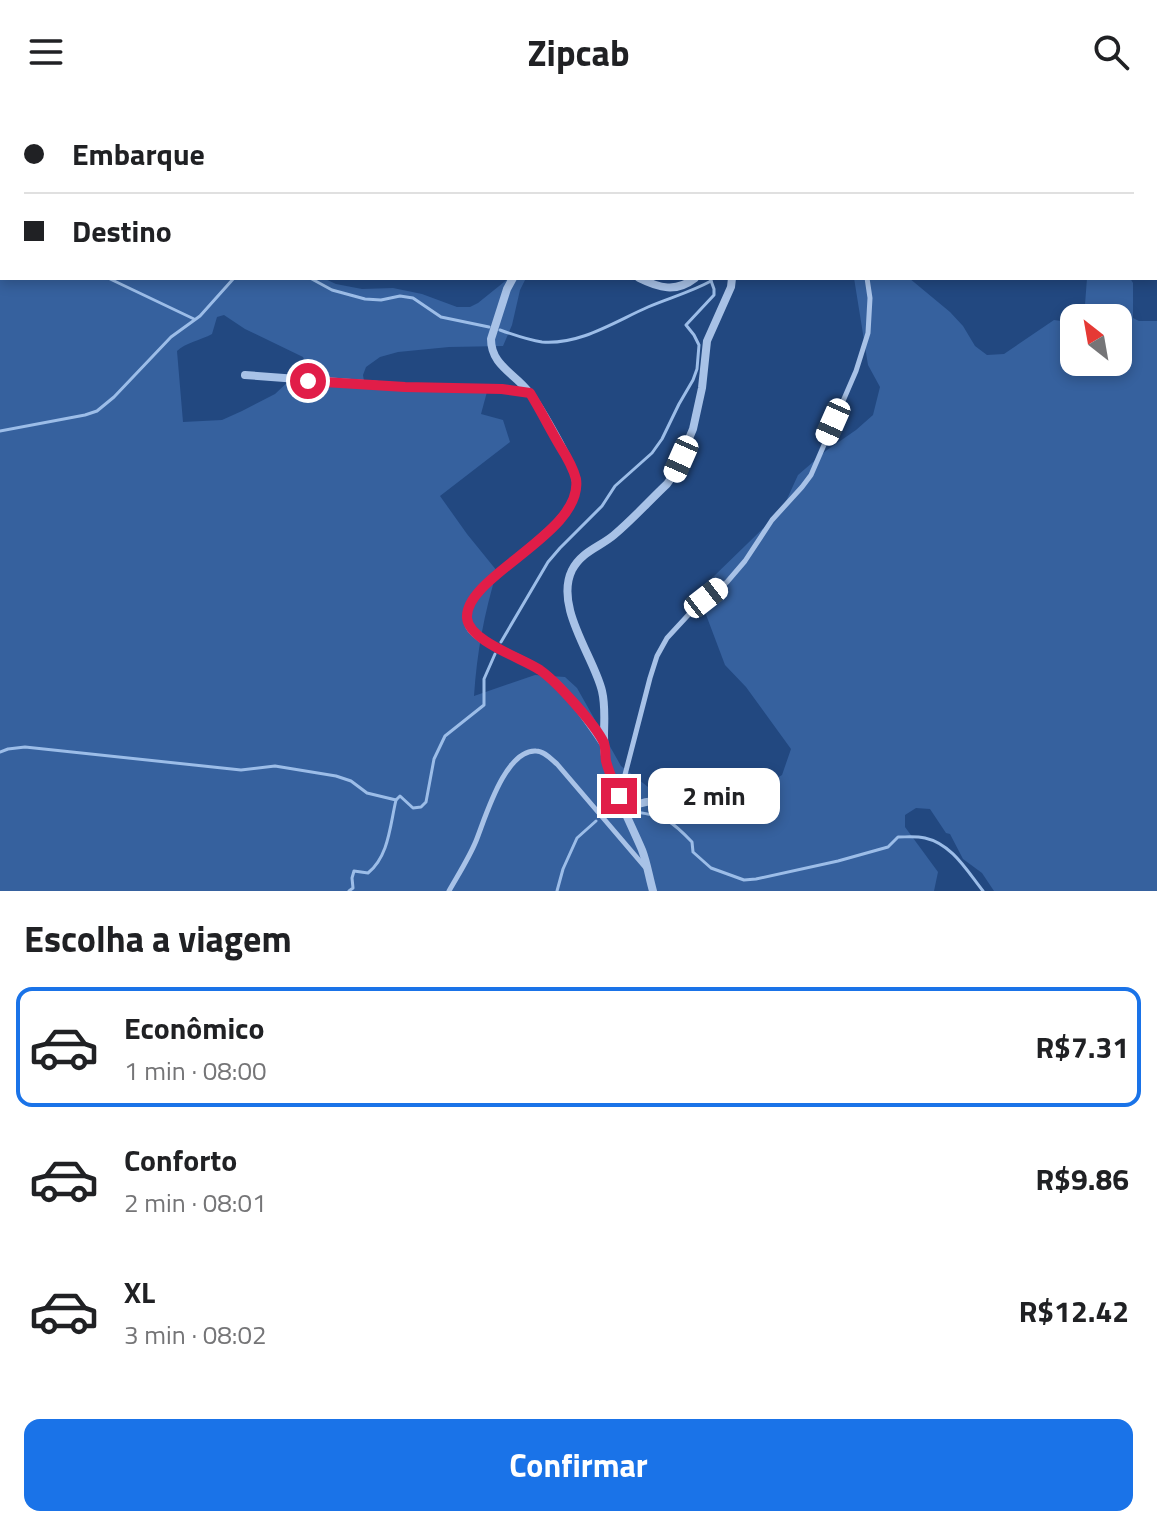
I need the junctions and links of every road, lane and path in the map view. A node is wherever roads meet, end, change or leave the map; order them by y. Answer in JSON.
{"nodes":[{"id":1,"x":512,"y":280,"type":"edge"},
{"id":2,"x":643,"y":280,"type":"edge"},
{"id":3,"x":692,"y":280,"type":"edge"},
{"id":4,"x":732,"y":280,"type":"edge"},
{"id":5,"x":867,"y":280,"type":"edge"},
{"id":6,"x":245,"y":375,"type":"dead end"},
{"id":7,"x":530,"y":393,"type":"junction"},
{"id":8,"x":604,"y":744,"type":"junction"},
{"id":9,"x":619,"y":796,"type":"junction"},
{"id":10,"x":737,"y":805,"type":"dead end"},
{"id":11,"x":626,"y":812,"type":"junction"},
{"id":12,"x":647,"y":870,"type":"junction"},
{"id":13,"x":449,"y":891,"type":"edge"},
{"id":14,"x":653,"y":891,"type":"edge"}],
"edges":[{"from":1,"to":7,"type":"street"},
{"from":2,"to":3,"type":"street"},
{"from":4,"to":8,"type":"street"},
{"from":5,"to":9,"type":"lane"},
{"from":6,"to":7,"type":"street"},
{"from":7,"to":8,"type":"street"},
{"from":8,"to":9,"type":"street"},
{"from":9,"to":11,"type":"street"},
{"from":10,"to":11,"type":"street"},
{"from":11,"to":12,"type":"street"},
{"from":12,"to":13,"type":"lane"},
{"from":12,"to":14,"type":"street"}]}
